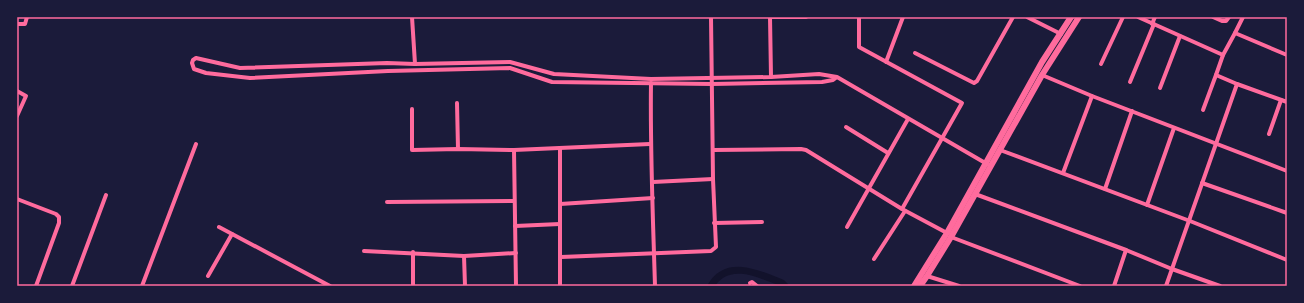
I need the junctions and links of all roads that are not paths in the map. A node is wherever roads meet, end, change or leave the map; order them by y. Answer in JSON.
{"nodes":[{"id":1,"x":27,"y":17,"type":"edge"},
{"id":2,"x":412,"y":17,"type":"edge"},
{"id":3,"x":711,"y":17,"type":"edge"},
{"id":4,"x":770,"y":17,"type":"edge"},
{"id":5,"x":806,"y":17,"type":"edge"},
{"id":6,"x":859,"y":17,"type":"edge"},
{"id":7,"x":903,"y":17,"type":"edge"},
{"id":8,"x":1013,"y":17,"type":"edge"},
{"id":9,"x":1027,"y":17,"type":"edge"},
{"id":10,"x":1071,"y":17,"type":"edge"},
{"id":11,"x":1079,"y":17,"type":"edge"},
{"id":12,"x":1122,"y":17,"type":"edge"},
{"id":13,"x":1138,"y":17,"type":"edge"},
{"id":14,"x":1155,"y":17,"type":"edge"},
{"id":15,"x":1213,"y":17,"type":"edge"},
{"id":16,"x":1230,"y":17,"type":"edge"},
{"id":17,"x":1243,"y":17,"type":"edge"},
{"id":18,"x":17,"y":24,"type":"edge"},
{"id":19,"x":1153,"y":24,"type":"junction"},
{"id":20,"x":1235,"y":33,"type":"junction"},
{"id":21,"x":1061,"y":34,"type":"junction"},
{"id":22,"x":1180,"y":36,"type":"junction"},
{"id":23,"x":915,"y":53,"type":"dead end"},
{"id":24,"x":1223,"y":55,"type":"junction"},
{"id":25,"x":1287,"y":55,"type":"edge"},
{"id":26,"x":886,"y":62,"type":"junction"},
{"id":27,"x":415,"y":64,"type":"junction"},
{"id":28,"x":1102,"y":64,"type":"dead end"},
{"id":29,"x":552,"y":73,"type":"junction"},
{"id":30,"x":1216,"y":75,"type":"junction"},
{"id":31,"x":1042,"y":76,"type":"junction"},
{"id":32,"x":771,"y":77,"type":"junction"},
{"id":33,"x":837,"y":77,"type":"junction"},
{"id":34,"x":712,"y":78,"type":"junction"},
{"id":35,"x":652,"y":79,"type":"junction"},
{"id":36,"x":548,"y":81,"type":"junction"},
{"id":37,"x":1130,"y":82,"type":"dead end"},
{"id":38,"x":651,"y":84,"type":"junction"},
{"id":39,"x":712,"y":84,"type":"junction"},
{"id":40,"x":1237,"y":84,"type":"junction"},
{"id":41,"x":1160,"y":88,"type":"dead end"},
{"id":42,"x":17,"y":91,"type":"edge"},
{"id":43,"x":1092,"y":96,"type":"junction"},
{"id":44,"x":1281,"y":100,"type":"junction"},
{"id":45,"x":1287,"y":102,"type":"edge"},
{"id":46,"x":456,"y":103,"type":"dead end"},
{"id":47,"x":412,"y":108,"type":"dead end"},
{"id":48,"x":1203,"y":110,"type":"dead end"},
{"id":49,"x":1132,"y":112,"type":"junction"},
{"id":50,"x":17,"y":116,"type":"edge"},
{"id":51,"x":908,"y":119,"type":"junction"},
{"id":52,"x":846,"y":127,"type":"dead end"},
{"id":53,"x":1174,"y":128,"type":"junction"},
{"id":54,"x":1269,"y":134,"type":"dead end"},
{"id":55,"x":942,"y":139,"type":"junction"},
{"id":56,"x":196,"y":144,"type":"dead end"},
{"id":57,"x":650,"y":144,"type":"junction"},
{"id":58,"x":1216,"y":144,"type":"junction"},
{"id":59,"x":560,"y":148,"type":"junction"},
{"id":60,"x":458,"y":149,"type":"junction"},
{"id":61,"x":514,"y":150,"type":"junction"},
{"id":62,"x":713,"y":150,"type":"junction"},
{"id":63,"x":1000,"y":150,"type":"junction"},
{"id":64,"x":888,"y":153,"type":"junction"},
{"id":65,"x":988,"y":165,"type":"junction"},
{"id":66,"x":1287,"y":171,"type":"edge"},
{"id":67,"x":1063,"y":173,"type":"junction"},
{"id":68,"x":713,"y":179,"type":"junction"},
{"id":69,"x":652,"y":182,"type":"junction"},
{"id":70,"x":1202,"y":183,"type":"junction"},
{"id":71,"x":869,"y":188,"type":"junction"},
{"id":72,"x":1105,"y":189,"type":"junction"},
{"id":73,"x":975,"y":194,"type":"junction"},
{"id":74,"x":106,"y":195,"type":"dead end"},
{"id":75,"x":653,"y":198,"type":"junction"},
{"id":76,"x":17,"y":199,"type":"edge"},
{"id":77,"x":514,"y":201,"type":"junction"},
{"id":78,"x":387,"y":202,"type":"dead end"},
{"id":79,"x":560,"y":204,"type":"junction"},
{"id":80,"x":1147,"y":205,"type":"junction"},
{"id":81,"x":903,"y":210,"type":"junction"},
{"id":82,"x":1287,"y":213,"type":"edge"},
{"id":83,"x":1190,"y":221,"type":"junction"},
{"id":84,"x":762,"y":222,"type":"dead end"},
{"id":85,"x":714,"y":223,"type":"junction"},
{"id":86,"x":560,"y":224,"type":"junction"},
{"id":87,"x":515,"y":226,"type":"junction"},
{"id":88,"x":847,"y":226,"type":"dead end"},
{"id":89,"x":220,"y":227,"type":"dead end"},
{"id":90,"x":232,"y":234,"type":"junction"},
{"id":91,"x":949,"y":235,"type":"junction"},
{"id":92,"x":1126,"y":250,"type":"junction"},
{"id":93,"x":364,"y":251,"type":"dead end"},
{"id":94,"x":413,"y":252,"type":"junction"},
{"id":95,"x":516,"y":253,"type":"junction"},
{"id":96,"x":654,"y":253,"type":"junction"},
{"id":97,"x":464,"y":256,"type":"junction"},
{"id":98,"x":561,"y":257,"type":"junction"},
{"id":99,"x":874,"y":258,"type":"dead end"},
{"id":100,"x":1287,"y":260,"type":"edge"},
{"id":101,"x":1172,"y":269,"type":"junction"},
{"id":102,"x":208,"y":276,"type":"dead end"},
{"id":103,"x":927,"y":276,"type":"junction"},
{"id":104,"x":750,"y":283,"type":"dead end"},
{"id":105,"x":36,"y":286,"type":"edge"},
{"id":106,"x":72,"y":286,"type":"edge"},
{"id":107,"x":142,"y":286,"type":"edge"},
{"id":108,"x":330,"y":286,"type":"edge"},
{"id":109,"x":413,"y":286,"type":"edge"},
{"id":110,"x":465,"y":286,"type":"edge"},
{"id":111,"x":516,"y":286,"type":"edge"},
{"id":112,"x":560,"y":286,"type":"edge"},
{"id":113,"x":655,"y":286,"type":"edge"},
{"id":114,"x":757,"y":286,"type":"edge"},
{"id":115,"x":914,"y":286,"type":"edge"},
{"id":116,"x":920,"y":286,"type":"edge"},
{"id":117,"x":959,"y":286,"type":"edge"},
{"id":118,"x":1080,"y":286,"type":"edge"},
{"id":119,"x":1114,"y":286,"type":"edge"},
{"id":120,"x":1166,"y":286,"type":"edge"},
{"id":121,"x":1218,"y":286,"type":"edge"}],
"edges":[{"from":1,"to":18,"type":"street"},
{"from":2,"to":27,"type":"street"},
{"from":3,"to":34,"type":"street"},
{"from":4,"to":5,"type":"street"},
{"from":4,"to":32,"type":"street"},
{"from":6,"to":26,"type":"street"},
{"from":7,"to":26,"type":"street"},
{"from":8,"to":23,"type":"street"},
{"from":9,"to":21,"type":"street"},
{"from":10,"to":21,"type":"main road"},
{"from":11,"to":31,"type":"main road"},
{"from":12,"to":28,"type":"street"},
{"from":13,"to":19,"type":"street"},
{"from":14,"to":19,"type":"street"},
{"from":15,"to":16,"type":"street"},
{"from":17,"to":20,"type":"street"},
{"from":19,"to":22,"type":"street"},
{"from":19,"to":37,"type":"street"},
{"from":20,"to":24,"type":"street"},
{"from":20,"to":25,"type":"street"},
{"from":21,"to":65,"type":"main road"},
{"from":22,"to":24,"type":"street"},
{"from":22,"to":41,"type":"street"},
{"from":24,"to":30,"type":"street"},
{"from":26,"to":55,"type":"street"},
{"from":27,"to":29,"type":"street"},
{"from":27,"to":36,"type":"street"},
{"from":29,"to":35,"type":"street"},
{"from":29,"to":36,"type":"street"},
{"from":30,"to":40,"type":"street"},
{"from":30,"to":48,"type":"street"},
{"from":31,"to":43,"type":"street"},
{"from":31,"to":63,"type":"main road"},
{"from":32,"to":33,"type":"street"},
{"from":32,"to":34,"type":"street"},
{"from":33,"to":39,"type":"street"},
{"from":33,"to":51,"type":"street"},
{"from":34,"to":35,"type":"street"},
{"from":34,"to":39,"type":"street"},
{"from":35,"to":38,"type":"street"},
{"from":36,"to":38,"type":"street"},
{"from":38,"to":39,"type":"street"},
{"from":38,"to":57,"type":"street"},
{"from":39,"to":62,"type":"street"},
{"from":40,"to":44,"type":"street"},
{"from":40,"to":58,"type":"street"},
{"from":42,"to":50,"type":"street"},
{"from":43,"to":49,"type":"street"},
{"from":43,"to":67,"type":"street"},
{"from":44,"to":45,"type":"street"},
{"from":44,"to":54,"type":"street"},
{"from":46,"to":60,"type":"street"},
{"from":47,"to":60,"type":"street"},
{"from":49,"to":53,"type":"street"},
{"from":49,"to":72,"type":"street"},
{"from":51,"to":55,"type":"street"},
{"from":51,"to":64,"type":"street"},
{"from":52,"to":64,"type":"street"},
{"from":53,"to":58,"type":"street"},
{"from":53,"to":80,"type":"street"},
{"from":55,"to":65,"type":"street"},
{"from":55,"to":81,"type":"street"},
{"from":56,"to":107,"type":"street"},
{"from":57,"to":59,"type":"street"},
{"from":57,"to":69,"type":"street"},
{"from":58,"to":66,"type":"street"},
{"from":58,"to":70,"type":"street"},
{"from":59,"to":61,"type":"street"},
{"from":59,"to":79,"type":"street"},
{"from":60,"to":61,"type":"street"},
{"from":61,"to":77,"type":"street"},
{"from":62,"to":68,"type":"street"},
{"from":62,"to":71,"type":"street"},
{"from":63,"to":65,"type":"main road"},
{"from":63,"to":67,"type":"street"},
{"from":64,"to":71,"type":"street"},
{"from":65,"to":73,"type":"main road"},
{"from":65,"to":91,"type":"main road"},
{"from":67,"to":72,"type":"street"},
{"from":68,"to":69,"type":"street"},
{"from":68,"to":85,"type":"street"},
{"from":69,"to":75,"type":"street"},
{"from":70,"to":82,"type":"street"},
{"from":70,"to":83,"type":"street"},
{"from":71,"to":81,"type":"street"},
{"from":71,"to":88,"type":"street"},
{"from":72,"to":80,"type":"street"},
{"from":73,"to":91,"type":"main road"},
{"from":73,"to":92,"type":"street"},
{"from":74,"to":106,"type":"street"},
{"from":75,"to":79,"type":"street"},
{"from":75,"to":96,"type":"street"},
{"from":76,"to":105,"type":"street"},
{"from":77,"to":78,"type":"street"},
{"from":77,"to":87,"type":"street"},
{"from":79,"to":86,"type":"street"},
{"from":80,"to":83,"type":"street"},
{"from":81,"to":91,"type":"street"},
{"from":81,"to":99,"type":"street"},
{"from":83,"to":100,"type":"street"},
{"from":83,"to":101,"type":"street"},
{"from":84,"to":85,"type":"street"},
{"from":85,"to":96,"type":"street"},
{"from":86,"to":87,"type":"street"},
{"from":86,"to":98,"type":"street"},
{"from":87,"to":95,"type":"street"},
{"from":89,"to":90,"type":"street"},
{"from":90,"to":102,"type":"street"},
{"from":90,"to":108,"type":"street"},
{"from":91,"to":103,"type":"main road"},
{"from":91,"to":115,"type":"main road"},
{"from":91,"to":118,"type":"street"},
{"from":92,"to":101,"type":"street"},
{"from":92,"to":119,"type":"street"},
{"from":93,"to":94,"type":"street"},
{"from":94,"to":97,"type":"street"},
{"from":94,"to":109,"type":"street"},
{"from":95,"to":97,"type":"street"},
{"from":95,"to":111,"type":"street"},
{"from":96,"to":98,"type":"street"},
{"from":96,"to":113,"type":"street"},
{"from":97,"to":110,"type":"street"},
{"from":98,"to":112,"type":"street"},
{"from":101,"to":120,"type":"street"},
{"from":101,"to":121,"type":"street"},
{"from":103,"to":116,"type":"main road"},
{"from":103,"to":117,"type":"street"},
{"from":104,"to":114,"type":"street"}]}
